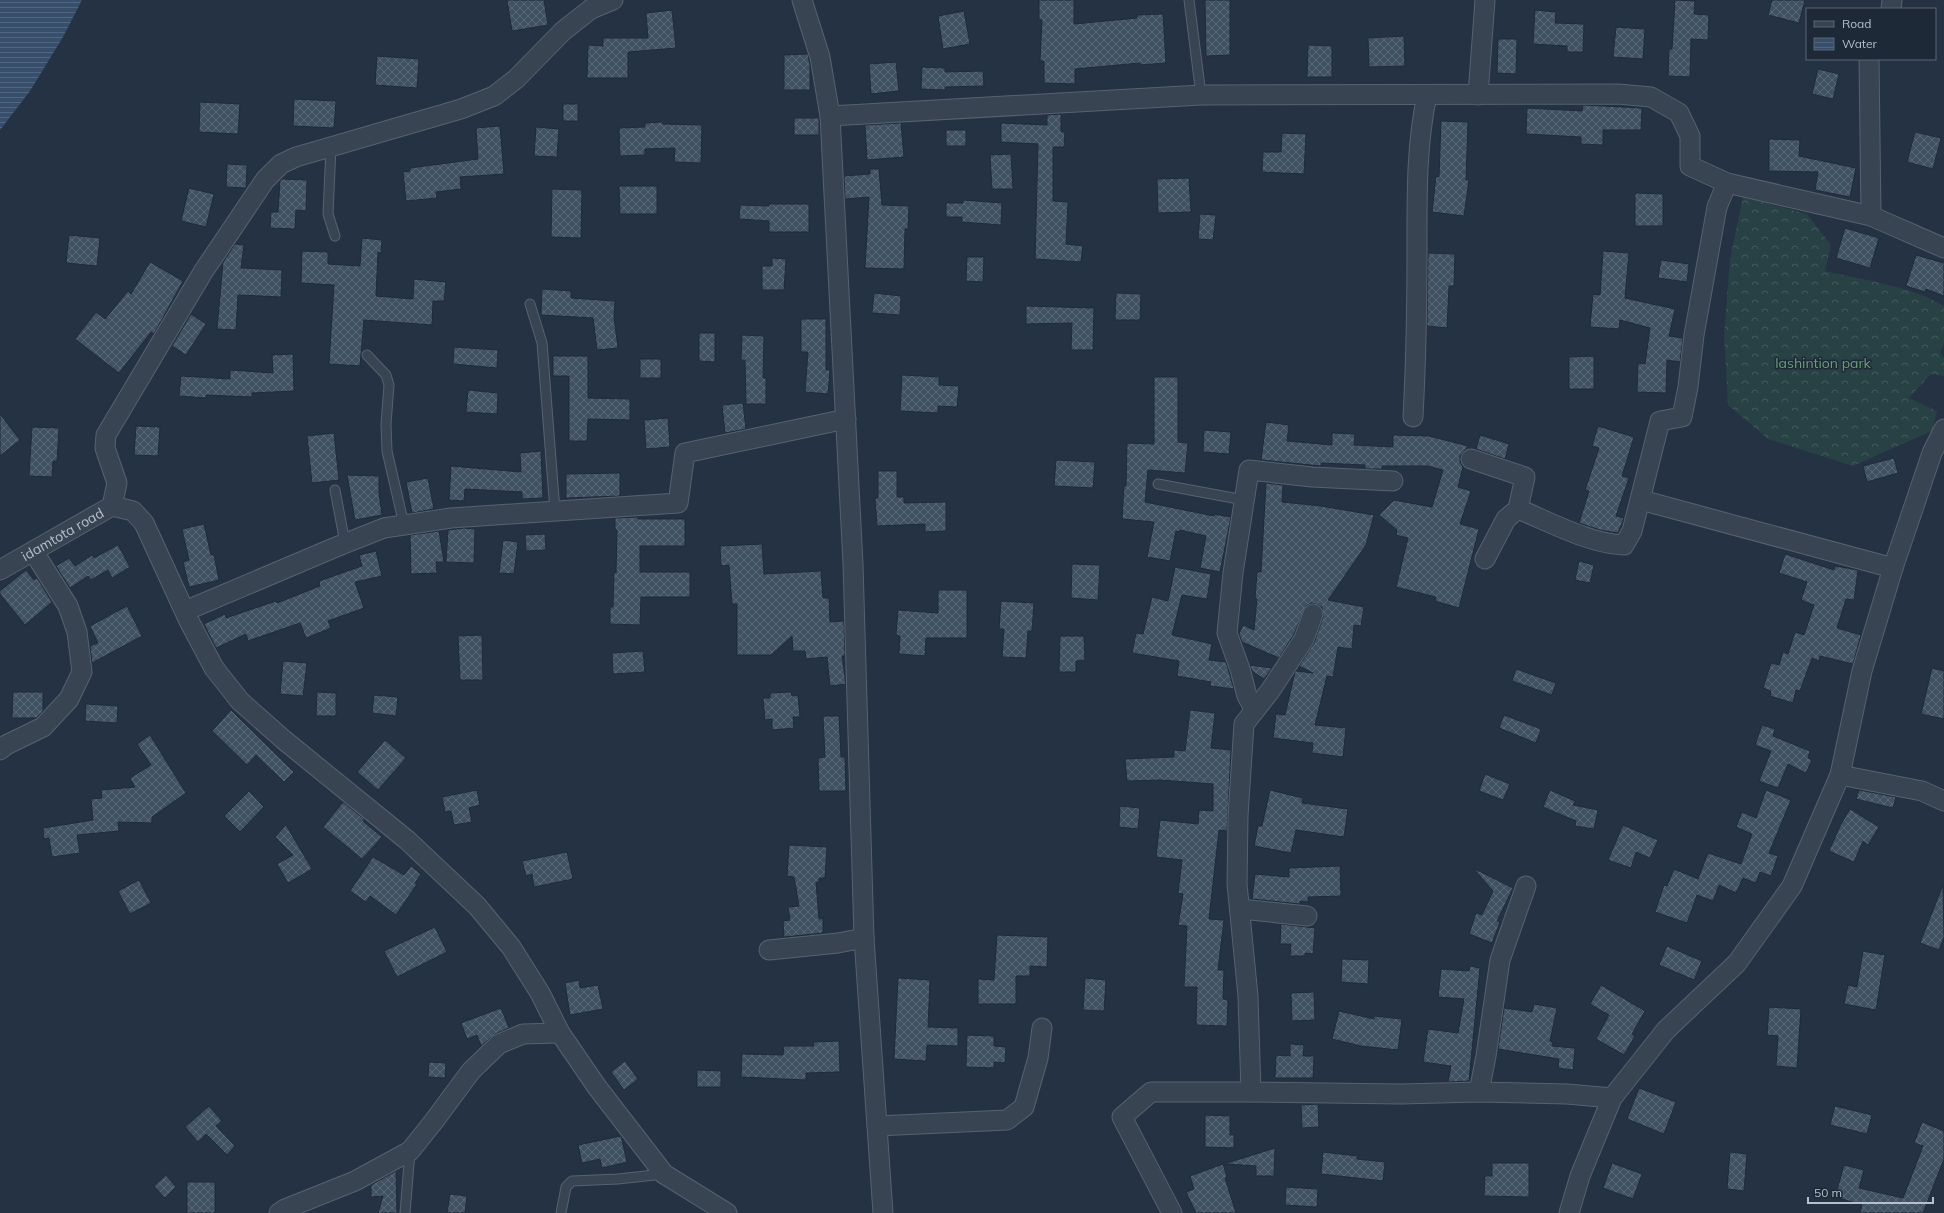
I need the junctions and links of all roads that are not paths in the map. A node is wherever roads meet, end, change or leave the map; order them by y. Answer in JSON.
{"nodes":[{"id":1,"x":612,"y":0,"type":"edge"},
{"id":2,"x":802,"y":0,"type":"edge"},
{"id":3,"x":1189,"y":0,"type":"edge"},
{"id":4,"x":1485,"y":0,"type":"edge"},
{"id":5,"x":589,"y":5,"type":"edge"},
{"id":6,"x":1869,"y":60,"type":"edge"},
{"id":7,"x":1201,"y":95,"type":"junction"},
{"id":8,"x":1427,"y":95,"type":"junction"},
{"id":9,"x":1478,"y":95,"type":"junction"},
{"id":10,"x":830,"y":116,"type":"junction"},
{"id":11,"x":331,"y":147,"type":"junction"},
{"id":12,"x":1728,"y":183,"type":"junction"},
{"id":13,"x":1871,"y":216,"type":"junction"},
{"id":14,"x":335,"y":236,"type":"dead end"},
{"id":15,"x":1944,"y":248,"type":"edge"},
{"id":16,"x":530,"y":304,"type":"dead end"},
{"id":17,"x":367,"y":355,"type":"dead end"},
{"id":18,"x":1413,"y":417,"type":"dead end"},
{"id":19,"x":846,"y":419,"type":"junction"},
{"id":20,"x":1944,"y":429,"type":"edge"},
{"id":21,"x":1938,"y":455,"type":"edge"},
{"id":22,"x":1471,"y":459,"type":"dead end"},
{"id":23,"x":1393,"y":481,"type":"dead end"},
{"id":24,"x":1158,"y":484,"type":"dead end"},
{"id":25,"x":335,"y":490,"type":"dead end"},
{"id":26,"x":1244,"y":500,"type":"junction"},
{"id":27,"x":1641,"y":500,"type":"junction"},
{"id":28,"x":112,"y":506,"type":"junction"},
{"id":29,"x":1518,"y":508,"type":"junction"},
{"id":30,"x":555,"y":510,"type":"junction"},
{"id":31,"x":404,"y":525,"type":"junction"},
{"id":32,"x":345,"y":543,"type":"junction"},
{"id":33,"x":33,"y":551,"type":"junction"},
{"id":34,"x":1485,"y":559,"type":"dead end"},
{"id":35,"x":1893,"y":568,"type":"junction"},
{"id":36,"x":0,"y":570,"type":"edge"},
{"id":37,"x":184,"y":611,"type":"junction"},
{"id":38,"x":1313,"y":614,"type":"dead end"},
{"id":39,"x":1255,"y":710,"type":"junction"},
{"id":40,"x":0,"y":750,"type":"edge"},
{"id":41,"x":1840,"y":775,"type":"junction"},
{"id":42,"x":1944,"y":801,"type":"edge"},
{"id":43,"x":1526,"y":886,"type":"dead end"},
{"id":44,"x":1241,"y":909,"type":"junction"},
{"id":45,"x":1307,"y":916,"type":"dead end"},
{"id":46,"x":864,"y":938,"type":"junction"},
{"id":47,"x":769,"y":950,"type":"dead end"},
{"id":48,"x":1042,"y":1028,"type":"dead end"},
{"id":49,"x":560,"y":1033,"type":"junction"},
{"id":50,"x":1251,"y":1092,"type":"junction"},
{"id":51,"x":1479,"y":1092,"type":"junction"},
{"id":52,"x":1612,"y":1098,"type":"junction"},
{"id":53,"x":877,"y":1126,"type":"junction"},
{"id":54,"x":410,"y":1151,"type":"junction"},
{"id":55,"x":664,"y":1174,"type":"junction"},
{"id":56,"x":279,"y":1213,"type":"edge"},
{"id":57,"x":405,"y":1213,"type":"edge"},
{"id":58,"x":561,"y":1213,"type":"edge"},
{"id":59,"x":727,"y":1213,"type":"edge"},
{"id":60,"x":883,"y":1213,"type":"edge"},
{"id":61,"x":1172,"y":1213,"type":"edge"},
{"id":62,"x":1569,"y":1213,"type":"edge"}],
"edges":[{"from":1,"to":5,"type":"street","name":"idamtota road"},
{"from":2,"to":10,"type":"street"},
{"from":3,"to":7,"type":"lane"},
{"from":4,"to":9,"type":"street"},
{"from":5,"to":11,"type":"street","name":"idamtota road"},
{"from":6,"to":13,"type":"street"},
{"from":7,"to":8,"type":"street"},
{"from":7,"to":10,"type":"street"},
{"from":8,"to":9,"type":"street"},
{"from":8,"to":18,"type":"street"},
{"from":9,"to":12,"type":"street"},
{"from":10,"to":19,"type":"street"},
{"from":11,"to":14,"type":"lane"},
{"from":11,"to":28,"type":"street","name":"idamtota road"},
{"from":12,"to":13,"type":"street"},
{"from":12,"to":27,"type":"street"},
{"from":13,"to":15,"type":"street"},
{"from":16,"to":30,"type":"lane"},
{"from":17,"to":31,"type":"lane"},
{"from":19,"to":30,"type":"street"},
{"from":19,"to":46,"type":"street"},
{"from":20,"to":21,"type":"street"},
{"from":21,"to":35,"type":"street"},
{"from":22,"to":29,"type":"street"},
{"from":23,"to":26,"type":"street"},
{"from":24,"to":26,"type":"lane"},
{"from":25,"to":32,"type":"lane"},
{"from":26,"to":39,"type":"street"},
{"from":27,"to":29,"type":"street"},
{"from":27,"to":35,"type":"street"},
{"from":28,"to":33,"type":"street","name":"idamtota road"},
{"from":28,"to":37,"type":"street"},
{"from":29,"to":34,"type":"street"},
{"from":30,"to":31,"type":"street"},
{"from":31,"to":32,"type":"street"},
{"from":32,"to":37,"type":"street"},
{"from":33,"to":36,"type":"street","name":"idamtota road"},
{"from":33,"to":40,"type":"street"},
{"from":35,"to":41,"type":"street"},
{"from":37,"to":49,"type":"street"},
{"from":38,"to":39,"type":"street"},
{"from":39,"to":44,"type":"street"},
{"from":41,"to":42,"type":"street"},
{"from":41,"to":52,"type":"street"},
{"from":43,"to":51,"type":"street"},
{"from":44,"to":45,"type":"street"},
{"from":44,"to":50,"type":"street"},
{"from":46,"to":47,"type":"street"},
{"from":46,"to":53,"type":"street"},
{"from":48,"to":53,"type":"street"},
{"from":49,"to":54,"type":"street"},
{"from":49,"to":55,"type":"street"},
{"from":50,"to":51,"type":"street"},
{"from":50,"to":61,"type":"street"},
{"from":51,"to":52,"type":"street"},
{"from":52,"to":62,"type":"street"},
{"from":53,"to":60,"type":"street"},
{"from":54,"to":56,"type":"street"},
{"from":54,"to":57,"type":"lane"},
{"from":55,"to":58,"type":"lane"},
{"from":55,"to":59,"type":"street"}]}
